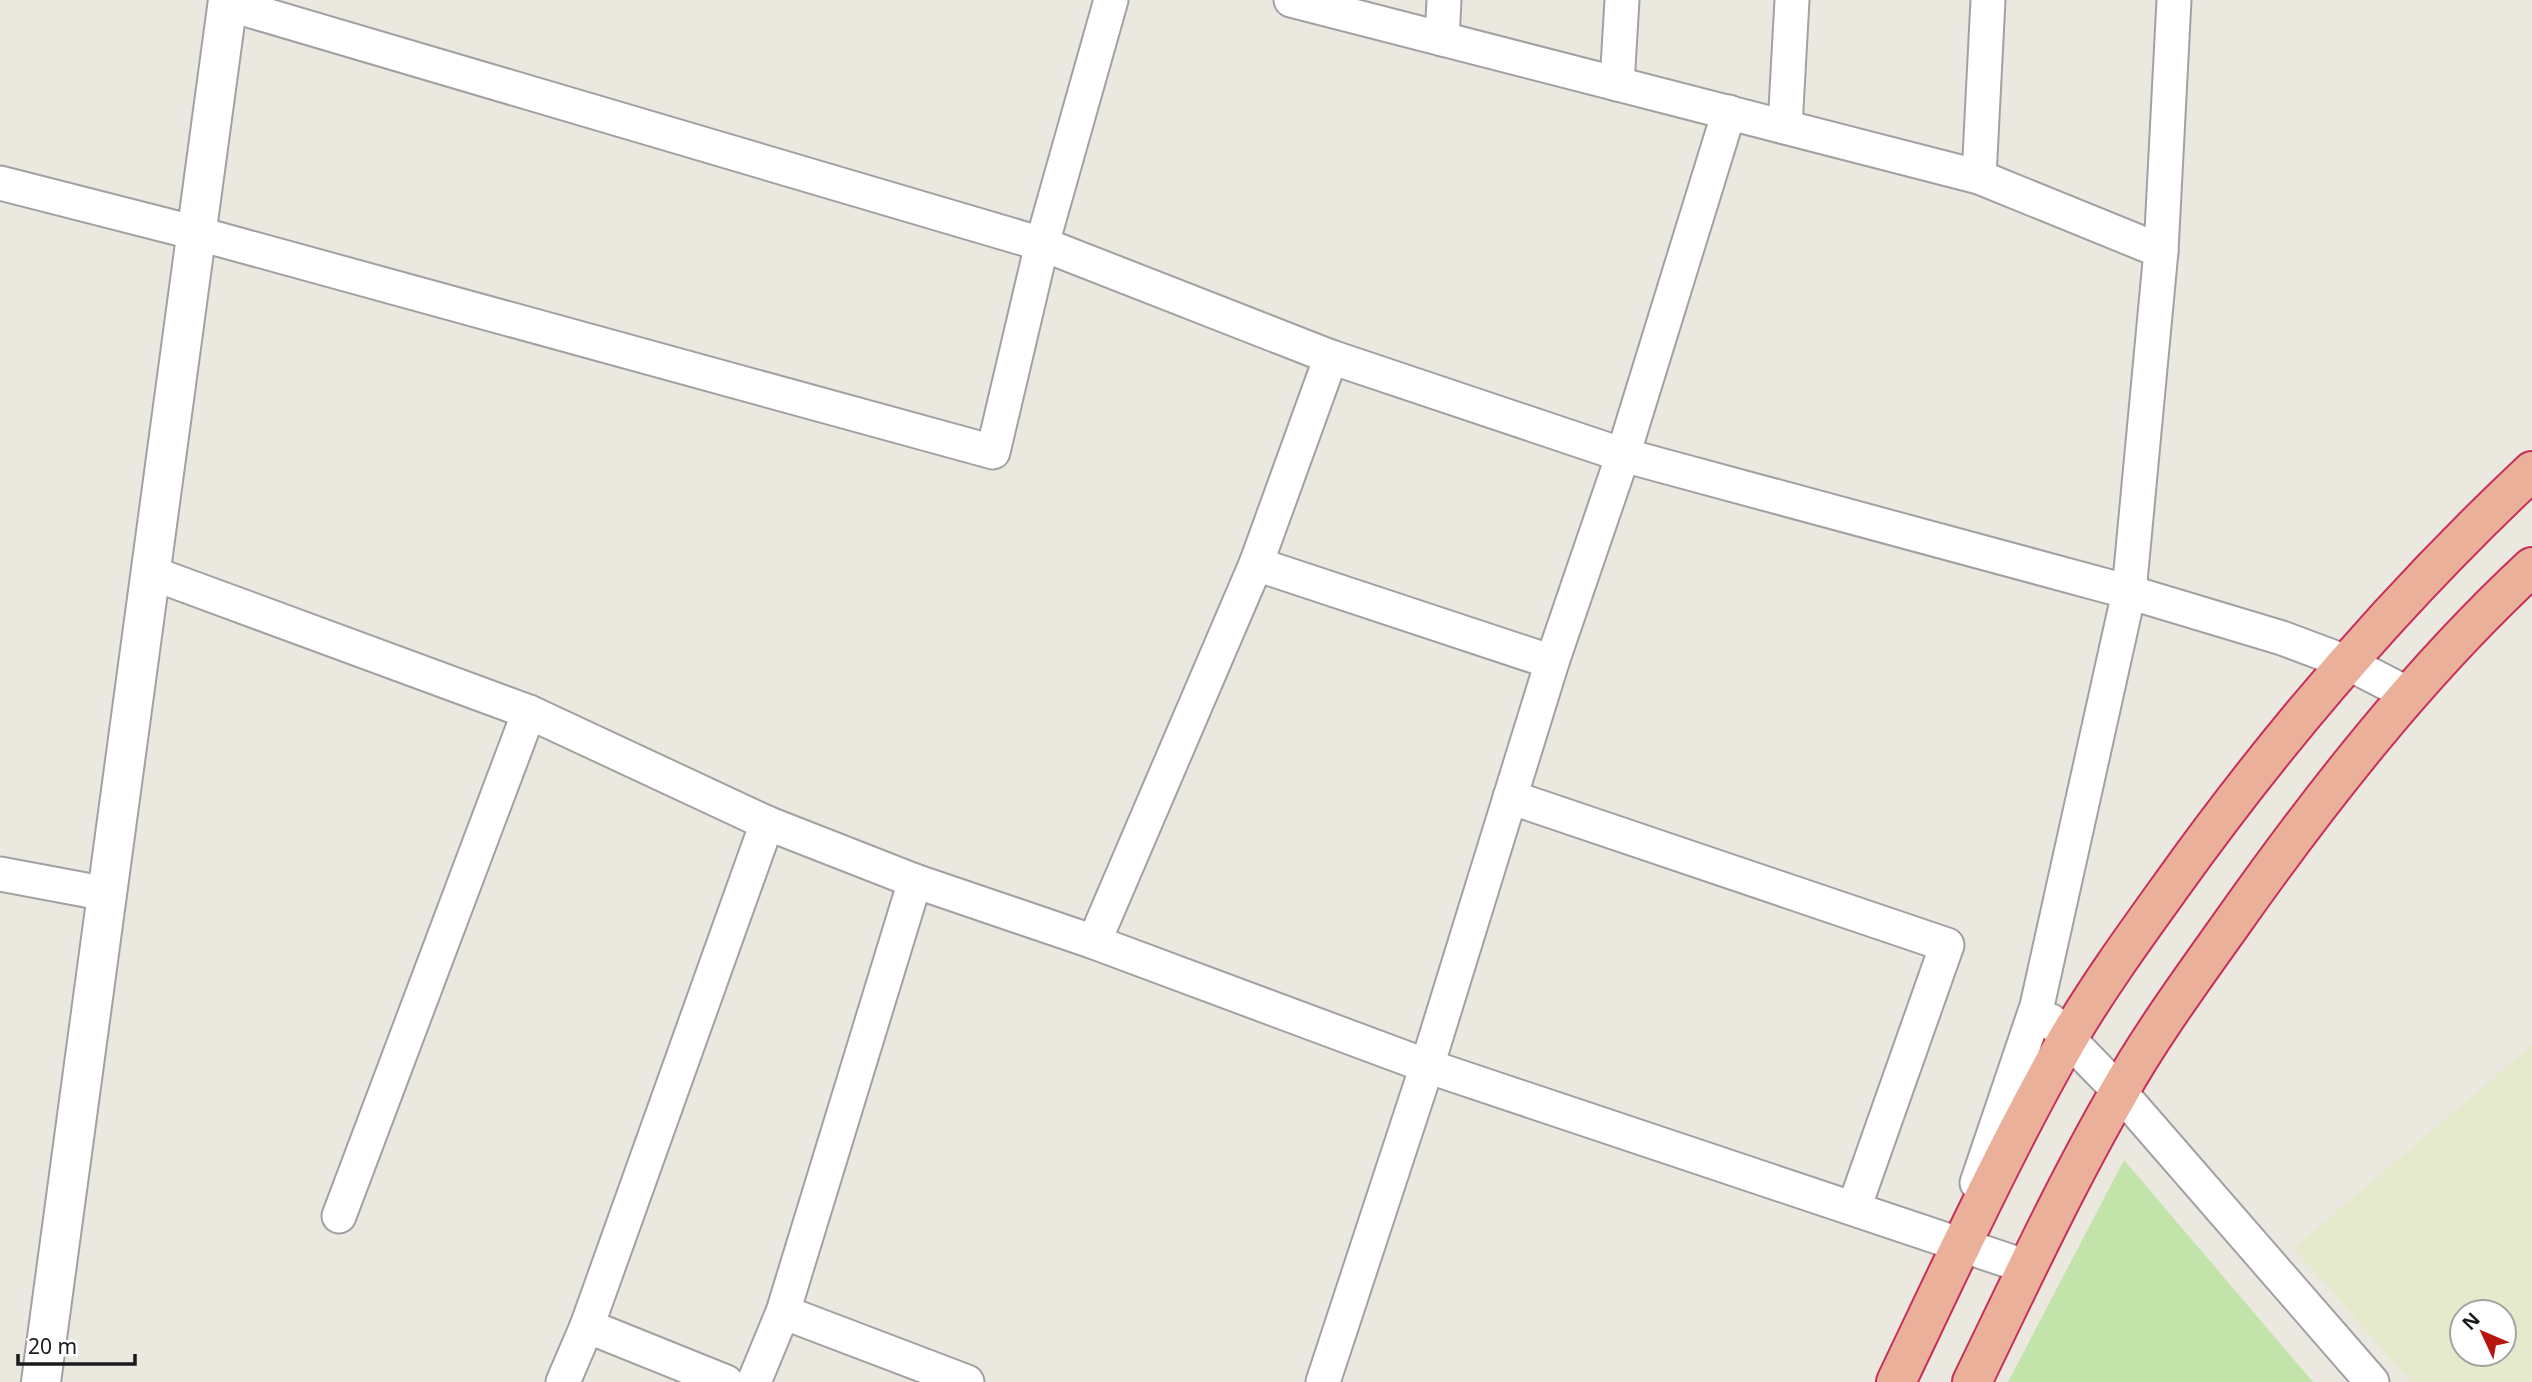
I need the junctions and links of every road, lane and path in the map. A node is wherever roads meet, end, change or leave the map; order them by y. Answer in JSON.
{"nodes":[{"id":1,"x":1111,"y":0,"type":"edge"},
{"id":2,"x":1292,"y":0,"type":"edge"},
{"id":3,"x":1444,"y":0,"type":"edge"},
{"id":4,"x":1622,"y":0,"type":"edge"},
{"id":5,"x":1793,"y":0,"type":"edge"},
{"id":6,"x":1988,"y":0,"type":"edge"},
{"id":7,"x":2174,"y":0,"type":"edge"},
{"id":8,"x":228,"y":2,"type":"edge"},
{"id":9,"x":1442,"y":39,"type":"junction"},
{"id":10,"x":1617,"y":84,"type":"junction"},
{"id":11,"x":1729,"y":112,"type":"junction"},
{"id":12,"x":1786,"y":127,"type":"junction"},
{"id":13,"x":1979,"y":177,"type":"junction"},
{"id":14,"x":0,"y":183,"type":"edge"},
{"id":15,"x":196,"y":233,"type":"junction"},
{"id":16,"x":1042,"y":244,"type":"junction"},
{"id":17,"x":2161,"y":251,"type":"junction"},
{"id":18,"x":1331,"y":357,"type":"junction"},
{"id":19,"x":1623,"y":455,"type":"junction"},
{"id":20,"x":2532,"y":471,"type":"edge"},
{"id":21,"x":1256,"y":564,"type":"junction"},
{"id":22,"x":2532,"y":567,"type":"edge"},
{"id":23,"x":149,"y":572,"type":"junction"},
{"id":24,"x":2129,"y":592,"type":"junction"},
{"id":25,"x":1552,"y":662,"type":"junction"},
{"id":26,"x":2346,"y":662,"type":"junction"},
{"id":27,"x":2410,"y":695,"type":"junction"},
{"id":28,"x":529,"y":712,"type":"junction"},
{"id":29,"x":1510,"y":797,"type":"junction"},
{"id":30,"x":767,"y":823,"type":"junction"},
{"id":31,"x":0,"y":874,"type":"edge"},
{"id":32,"x":915,"y":881,"type":"junction"},
{"id":33,"x":107,"y":894,"type":"junction"},
{"id":34,"x":1094,"y":942,"type":"junction"},
{"id":35,"x":2038,"y":1006,"type":"junction"},
{"id":36,"x":2069,"y":1038,"type":"junction"},
{"id":37,"x":1427,"y":1066,"type":"junction"},
{"id":38,"x":2119,"y":1091,"type":"junction"},
{"id":39,"x":1854,"y":1208,"type":"junction"},
{"id":40,"x":339,"y":1216,"type":"dead end"},
{"id":41,"x":1961,"y":1246,"type":"junction"},
{"id":42,"x":2027,"y":1267,"type":"junction"},
{"id":43,"x":783,"y":1312,"type":"junction"},
{"id":44,"x":587,"y":1326,"type":"junction"},
{"id":45,"x":41,"y":1382,"type":"edge"},
{"id":46,"x":563,"y":1382,"type":"edge"},
{"id":47,"x":726,"y":1382,"type":"edge"},
{"id":48,"x":754,"y":1382,"type":"edge"},
{"id":49,"x":967,"y":1382,"type":"edge"},
{"id":50,"x":1323,"y":1382,"type":"edge"},
{"id":51,"x":1896,"y":1382,"type":"edge"},
{"id":52,"x":1972,"y":1382,"type":"edge"},
{"id":53,"x":2372,"y":1382,"type":"edge"}],
"edges":[{"from":1,"to":16,"type":"street"},
{"from":2,"to":9,"type":"street"},
{"from":3,"to":9,"type":"street"},
{"from":4,"to":10,"type":"street"},
{"from":5,"to":12,"type":"street"},
{"from":6,"to":13,"type":"street"},
{"from":7,"to":17,"type":"street"},
{"from":8,"to":15,"type":"street"},
{"from":8,"to":16,"type":"street"},
{"from":9,"to":10,"type":"street"},
{"from":10,"to":11,"type":"street"},
{"from":11,"to":12,"type":"street"},
{"from":11,"to":19,"type":"street"},
{"from":12,"to":13,"type":"street"},
{"from":13,"to":17,"type":"street"},
{"from":14,"to":15,"type":"street"},
{"from":15,"to":16,"type":"street"},
{"from":15,"to":23,"type":"street"},
{"from":16,"to":18,"type":"street"},
{"from":17,"to":24,"type":"street"},
{"from":18,"to":19,"type":"street"},
{"from":18,"to":21,"type":"street"},
{"from":19,"to":24,"type":"street"},
{"from":19,"to":25,"type":"street"},
{"from":20,"to":26,"type":"highway"},
{"from":21,"to":25,"type":"street"},
{"from":21,"to":34,"type":"street"},
{"from":22,"to":27,"type":"highway"},
{"from":23,"to":28,"type":"street"},
{"from":23,"to":33,"type":"street"},
{"from":24,"to":26,"type":"street"},
{"from":24,"to":35,"type":"street"},
{"from":25,"to":29,"type":"street"},
{"from":26,"to":27,"type":"street"},
{"from":26,"to":36,"type":"highway"},
{"from":27,"to":38,"type":"highway"},
{"from":28,"to":30,"type":"street"},
{"from":28,"to":40,"type":"street"},
{"from":29,"to":37,"type":"street"},
{"from":29,"to":39,"type":"street"},
{"from":30,"to":32,"type":"street"},
{"from":30,"to":44,"type":"street"},
{"from":31,"to":33,"type":"street"},
{"from":32,"to":34,"type":"street"},
{"from":32,"to":43,"type":"street"},
{"from":33,"to":45,"type":"street"},
{"from":34,"to":37,"type":"street"},
{"from":35,"to":36,"type":"street"},
{"from":35,"to":41,"type":"street"},
{"from":36,"to":38,"type":"street"},
{"from":36,"to":41,"type":"highway"},
{"from":37,"to":39,"type":"street"},
{"from":37,"to":50,"type":"street"},
{"from":38,"to":42,"type":"highway"},
{"from":38,"to":53,"type":"street"},
{"from":39,"to":41,"type":"street"},
{"from":41,"to":42,"type":"street"},
{"from":41,"to":51,"type":"highway"},
{"from":42,"to":52,"type":"highway"},
{"from":43,"to":48,"type":"street"},
{"from":43,"to":49,"type":"street"},
{"from":44,"to":46,"type":"street"},
{"from":44,"to":47,"type":"street"}]}
